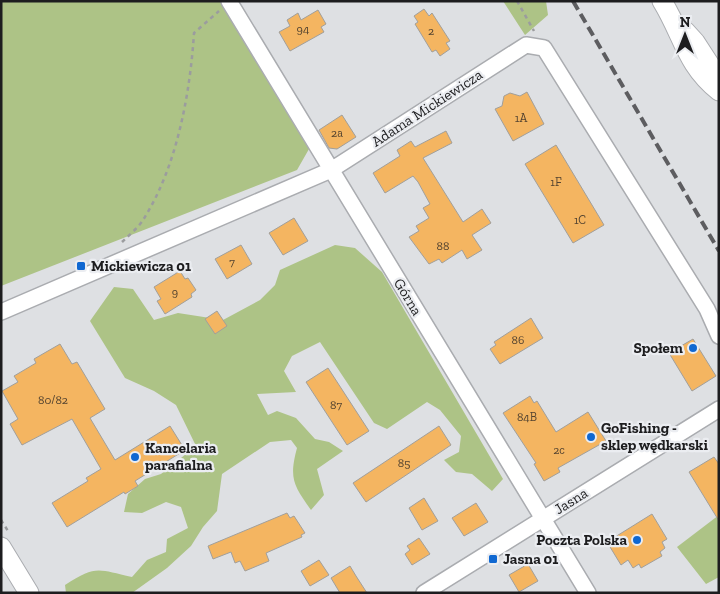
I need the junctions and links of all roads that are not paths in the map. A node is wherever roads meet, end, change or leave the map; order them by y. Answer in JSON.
{"nodes":[{"id":1,"x":229,"y":2,"type":"edge"},
{"id":2,"x":666,"y":7,"type":"edge"},
{"id":3,"x":719,"y":79,"type":"edge"},
{"id":4,"x":719,"y":91,"type":"edge"},
{"id":5,"x":331,"y":170,"type":"junction"},
{"id":6,"x":1,"y":312,"type":"edge"},
{"id":7,"x":719,"y":336,"type":"edge"},
{"id":8,"x":719,"y":409,"type":"edge"},
{"id":9,"x":542,"y":519,"type":"junction"},
{"id":10,"x":1,"y":548,"type":"edge"},
{"id":11,"x":29,"y":593,"type":"edge"},
{"id":12,"x":424,"y":593,"type":"edge"},
{"id":13,"x":588,"y":593,"type":"edge"}],
"edges":[{"from":1,"to":5,"type":"street","name":"Górna"},
{"from":2,"to":3,"type":"main road"},
{"from":2,"to":4,"type":"main road"},
{"from":5,"to":6,"type":"street","name":"Adama Mickiewicza"},
{"from":5,"to":7,"type":"street","name":"Adama Mickiewicza"},
{"from":5,"to":9,"type":"street","name":"Górna"},
{"from":8,"to":9,"type":"street","name":"Jasna"},
{"from":9,"to":12,"type":"street","name":"Jasna"},
{"from":9,"to":13,"type":"street","name":"Górna"},
{"from":10,"to":11,"type":"main road"}]}
